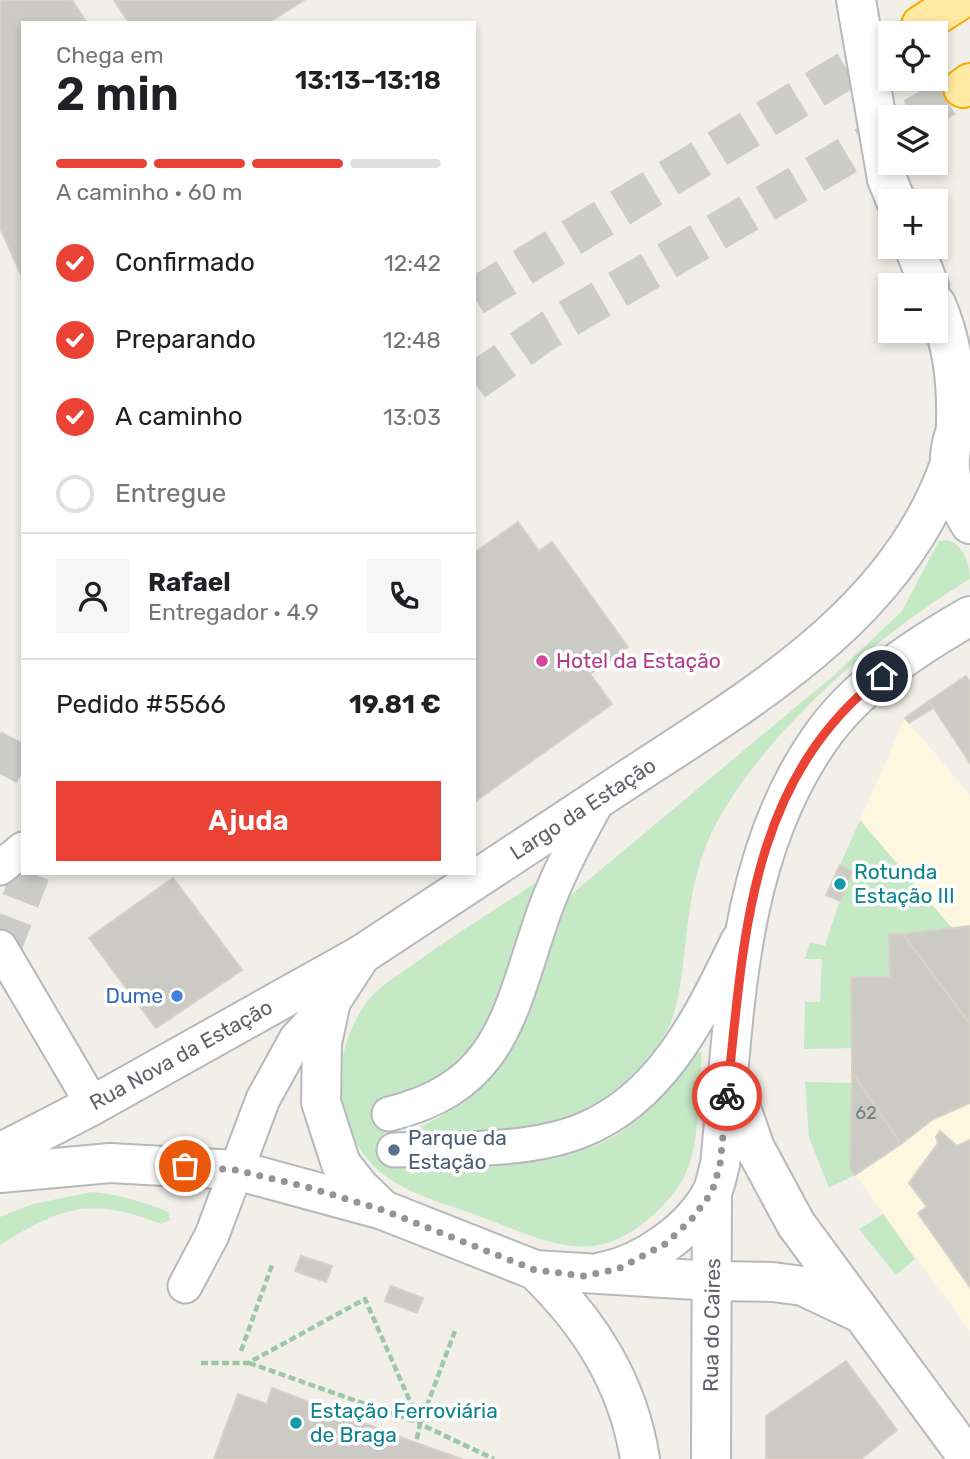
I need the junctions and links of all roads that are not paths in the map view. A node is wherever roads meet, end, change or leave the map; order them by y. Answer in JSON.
{"nodes":[{"id":1,"x":856,"y":0,"type":"edge"},
{"id":2,"x":960,"y":0,"type":"edge"},
{"id":3,"x":927,"y":21,"type":"edge"},
{"id":4,"x":891,"y":189,"type":"edge"},
{"id":5,"x":948,"y":333,"type":"edge"},
{"id":6,"x":963,"y":414,"type":"edge"},
{"id":7,"x":949,"y":466,"type":"junction"},
{"id":8,"x":970,"y":524,"type":"edge"},
{"id":9,"x":970,"y":616,"type":"edge"},
{"id":10,"x":600,"y":797,"type":"junction"},
{"id":11,"x":21,"y":851,"type":"edge"},
{"id":12,"x":0,"y":868,"type":"edge"},
{"id":13,"x":746,"y":924,"type":"junction"},
{"id":14,"x":0,"y":947,"type":"edge"},
{"id":15,"x":361,"y":955,"type":"junction"},
{"id":16,"x":331,"y":1001,"type":"junction"},
{"id":17,"x":729,"y":1074,"type":"junction"},
{"id":18,"x":93,"y":1105,"type":"junction"},
{"id":19,"x":389,"y":1114,"type":"dead end"},
{"id":20,"x":394,"y":1150,"type":"dead end"},
{"id":21,"x":0,"y":1153,"type":"edge"},
{"id":22,"x":236,"y":1170,"type":"junction"},
{"id":23,"x":0,"y":1173,"type":"edge"},
{"id":24,"x":712,"y":1192,"type":"junction"},
{"id":25,"x":383,"y":1210,"type":"junction"},
{"id":26,"x":535,"y":1270,"type":"junction"},
{"id":27,"x":584,"y":1276,"type":"junction"},
{"id":28,"x":712,"y":1281,"type":"junction"},
{"id":29,"x":185,"y":1286,"type":"dead end"},
{"id":30,"x":858,"y":1312,"type":"junction"},
{"id":31,"x":964,"y":1441,"type":"edge"},
{"id":32,"x":640,"y":1459,"type":"edge"},
{"id":33,"x":711,"y":1459,"type":"edge"}],
"edges":[{"from":1,"to":4,"type":"main road"},
{"from":2,"to":3,"type":"highway"},
{"from":5,"to":6,"type":"main road"},
{"from":6,"to":7,"type":"main road"},
{"from":7,"to":8,"type":"main road"},
{"from":7,"to":10,"type":"main road","name":"Largo da Estação"},
{"from":9,"to":13,"type":"main road","name":"Largo da Estação"},
{"from":10,"to":15,"type":"main road","name":"Largo da Estação"},
{"from":10,"to":19,"type":"lane"},
{"from":11,"to":12,"type":"lane"},
{"from":13,"to":17,"type":"main road","name":"Largo da Estação"},
{"from":13,"to":20,"type":"lane"},
{"from":14,"to":18,"type":"lane"},
{"from":15,"to":16,"type":"main road","name":"Largo da Estação"},
{"from":15,"to":18,"type":"main road","name":"Rua Nova da Estação"},
{"from":16,"to":22,"type":"lane"},
{"from":16,"to":25,"type":"main road","name":"Largo da Estação"},
{"from":17,"to":24,"type":"main road","name":"Largo da Estação"},
{"from":17,"to":30,"type":"main road"},
{"from":18,"to":21,"type":"main road","name":"Rua Nova da Estação"},
{"from":22,"to":23,"type":"main road"},
{"from":22,"to":25,"type":"main road"},
{"from":22,"to":29,"type":"lane"},
{"from":24,"to":27,"type":"main road","name":"Largo da Estação"},
{"from":24,"to":28,"type":"main road","name":"Rua do Caires"},
{"from":25,"to":26,"type":"main road","name":"Largo da Estação"},
{"from":26,"to":27,"type":"main road","name":"Largo da Estação"},
{"from":26,"to":32,"type":"main road"},
{"from":27,"to":28,"type":"main road","name":"Largo da Estação"},
{"from":28,"to":30,"type":"main road","name":"Largo da Estação"},
{"from":28,"to":33,"type":"main road","name":"Rua do Caires"},
{"from":30,"to":31,"type":"main road"}]}
